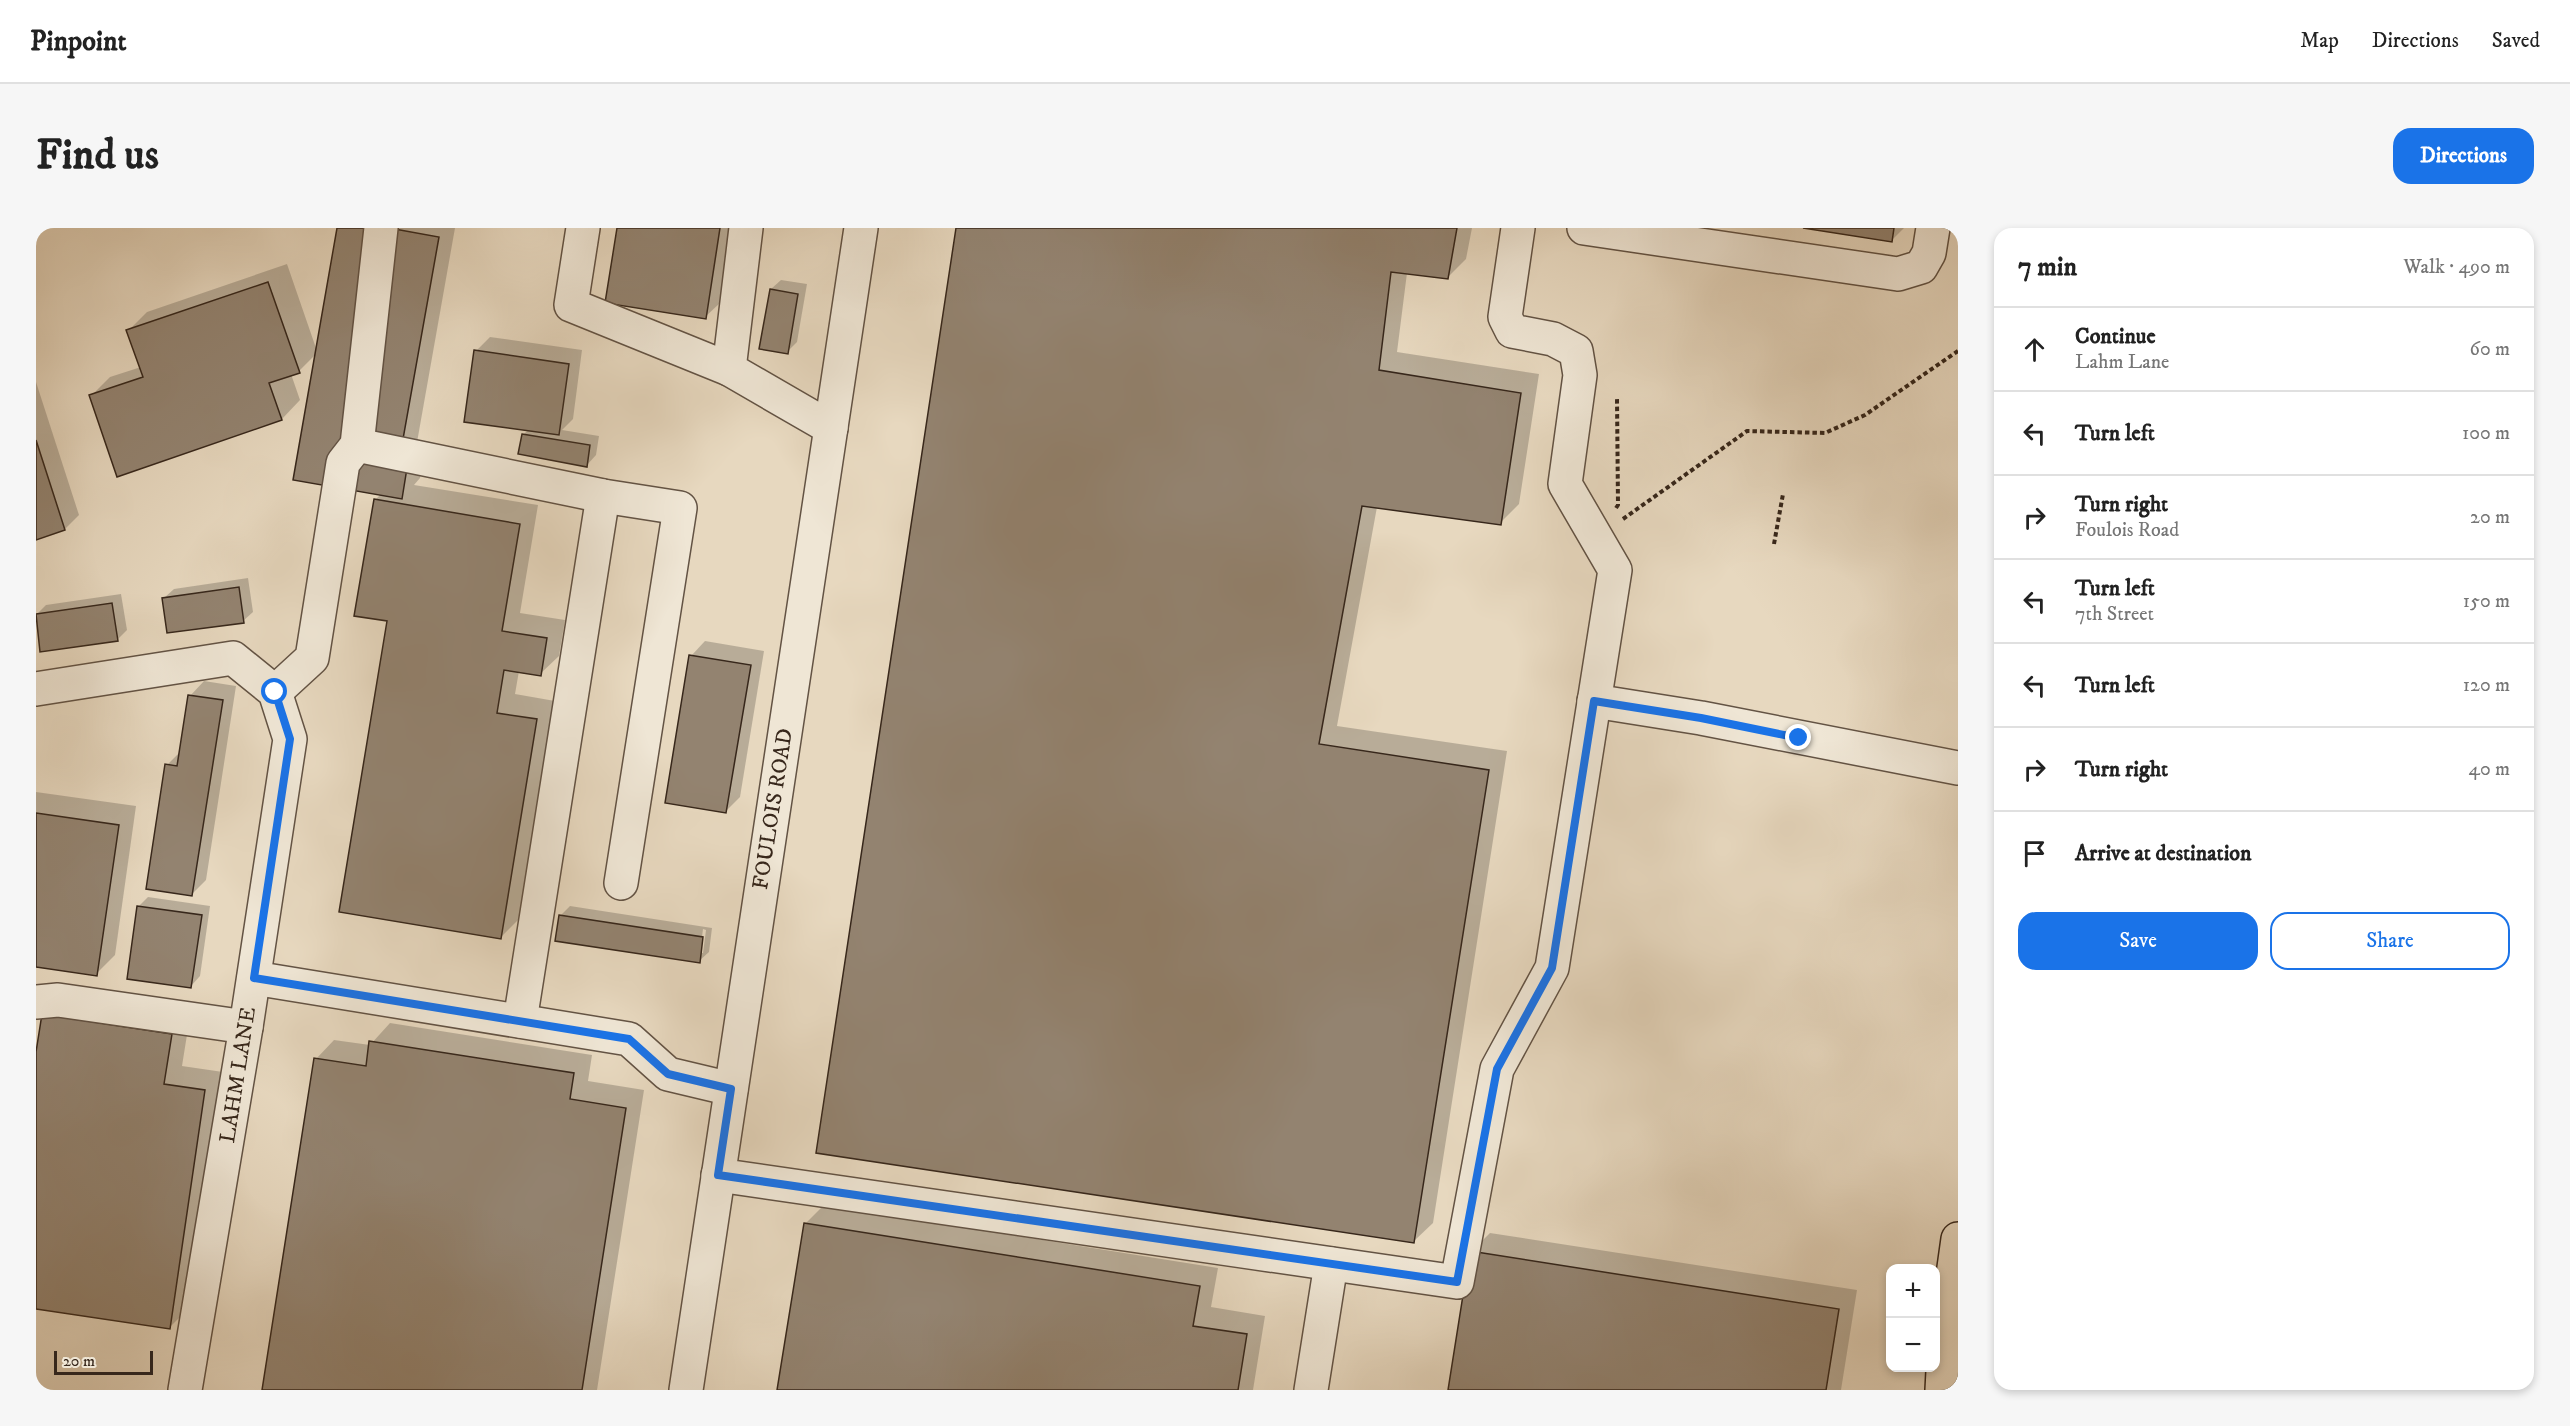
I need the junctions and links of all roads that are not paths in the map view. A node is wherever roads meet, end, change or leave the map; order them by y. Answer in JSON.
{"nodes":[{"id":1,"x":381,"y":228,"type":"edge"},
{"id":2,"x":583,"y":228,"type":"edge"},
{"id":3,"x":746,"y":228,"type":"edge"},
{"id":4,"x":861,"y":228,"type":"edge"},
{"id":5,"x":1518,"y":228,"type":"edge"},
{"id":6,"x":1584,"y":228,"type":"edge"},
{"id":7,"x":1933,"y":228,"type":"edge"},
{"id":8,"x":729,"y":369,"type":"junction"},
{"id":9,"x":831,"y":428,"type":"junction"},
{"id":10,"x":357,"y":445,"type":"junction"},
{"id":11,"x":603,"y":496,"type":"junction"},
{"id":12,"x":36,"y":689,"type":"edge"},
{"id":13,"x":275,"y":692,"type":"junction"},
{"id":14,"x":1594,"y":701,"type":"junction"},
{"id":15,"x":1958,"y":768,"type":"edge"},
{"id":16,"x":621,"y":883,"type":"dead end"},
{"id":17,"x":254,"y":978,"type":"junction"},
{"id":18,"x":36,"y":1002,"type":"edge"},
{"id":19,"x":520,"y":1021,"type":"junction"},
{"id":20,"x":246,"y":1027,"type":"junction"},
{"id":21,"x":731,"y":1089,"type":"junction"},
{"id":22,"x":718,"y":1175,"type":"junction"},
{"id":23,"x":1958,"y":1239,"type":"edge"},
{"id":24,"x":1331,"y":1264,"type":"junction"},
{"id":25,"x":185,"y":1390,"type":"edge"},
{"id":26,"x":686,"y":1390,"type":"edge"},
{"id":27,"x":1311,"y":1390,"type":"edge"},
{"id":28,"x":1942,"y":1390,"type":"edge"}],
"edges":[{"from":1,"to":10,"type":"street"},
{"from":2,"to":8,"type":"street"},
{"from":3,"to":8,"type":"street"},
{"from":4,"to":9,"type":"street","name":"FOULOIS ROAD"},
{"from":5,"to":14,"type":"street"},
{"from":6,"to":7,"type":"street"},
{"from":8,"to":9,"type":"street"},
{"from":9,"to":21,"type":"street","name":"FOULOIS ROAD"},
{"from":10,"to":11,"type":"street"},
{"from":10,"to":13,"type":"street"},
{"from":11,"to":16,"type":"street"},
{"from":11,"to":19,"type":"street"},
{"from":12,"to":13,"type":"street"},
{"from":13,"to":17,"type":"street","name":"LAHM LANE"},
{"from":14,"to":15,"type":"street"},
{"from":14,"to":24,"type":"street"},
{"from":17,"to":19,"type":"street"},
{"from":17,"to":20,"type":"street","name":"LAHM LANE"},
{"from":18,"to":20,"type":"street"},
{"from":19,"to":21,"type":"street"},
{"from":20,"to":25,"type":"street","name":"LAHM LANE"},
{"from":21,"to":22,"type":"street","name":"FOULOIS ROAD"},
{"from":22,"to":24,"type":"street"},
{"from":22,"to":26,"type":"street","name":"FOULOIS ROAD"},
{"from":23,"to":28,"type":"main road"},
{"from":24,"to":27,"type":"street"}]}
